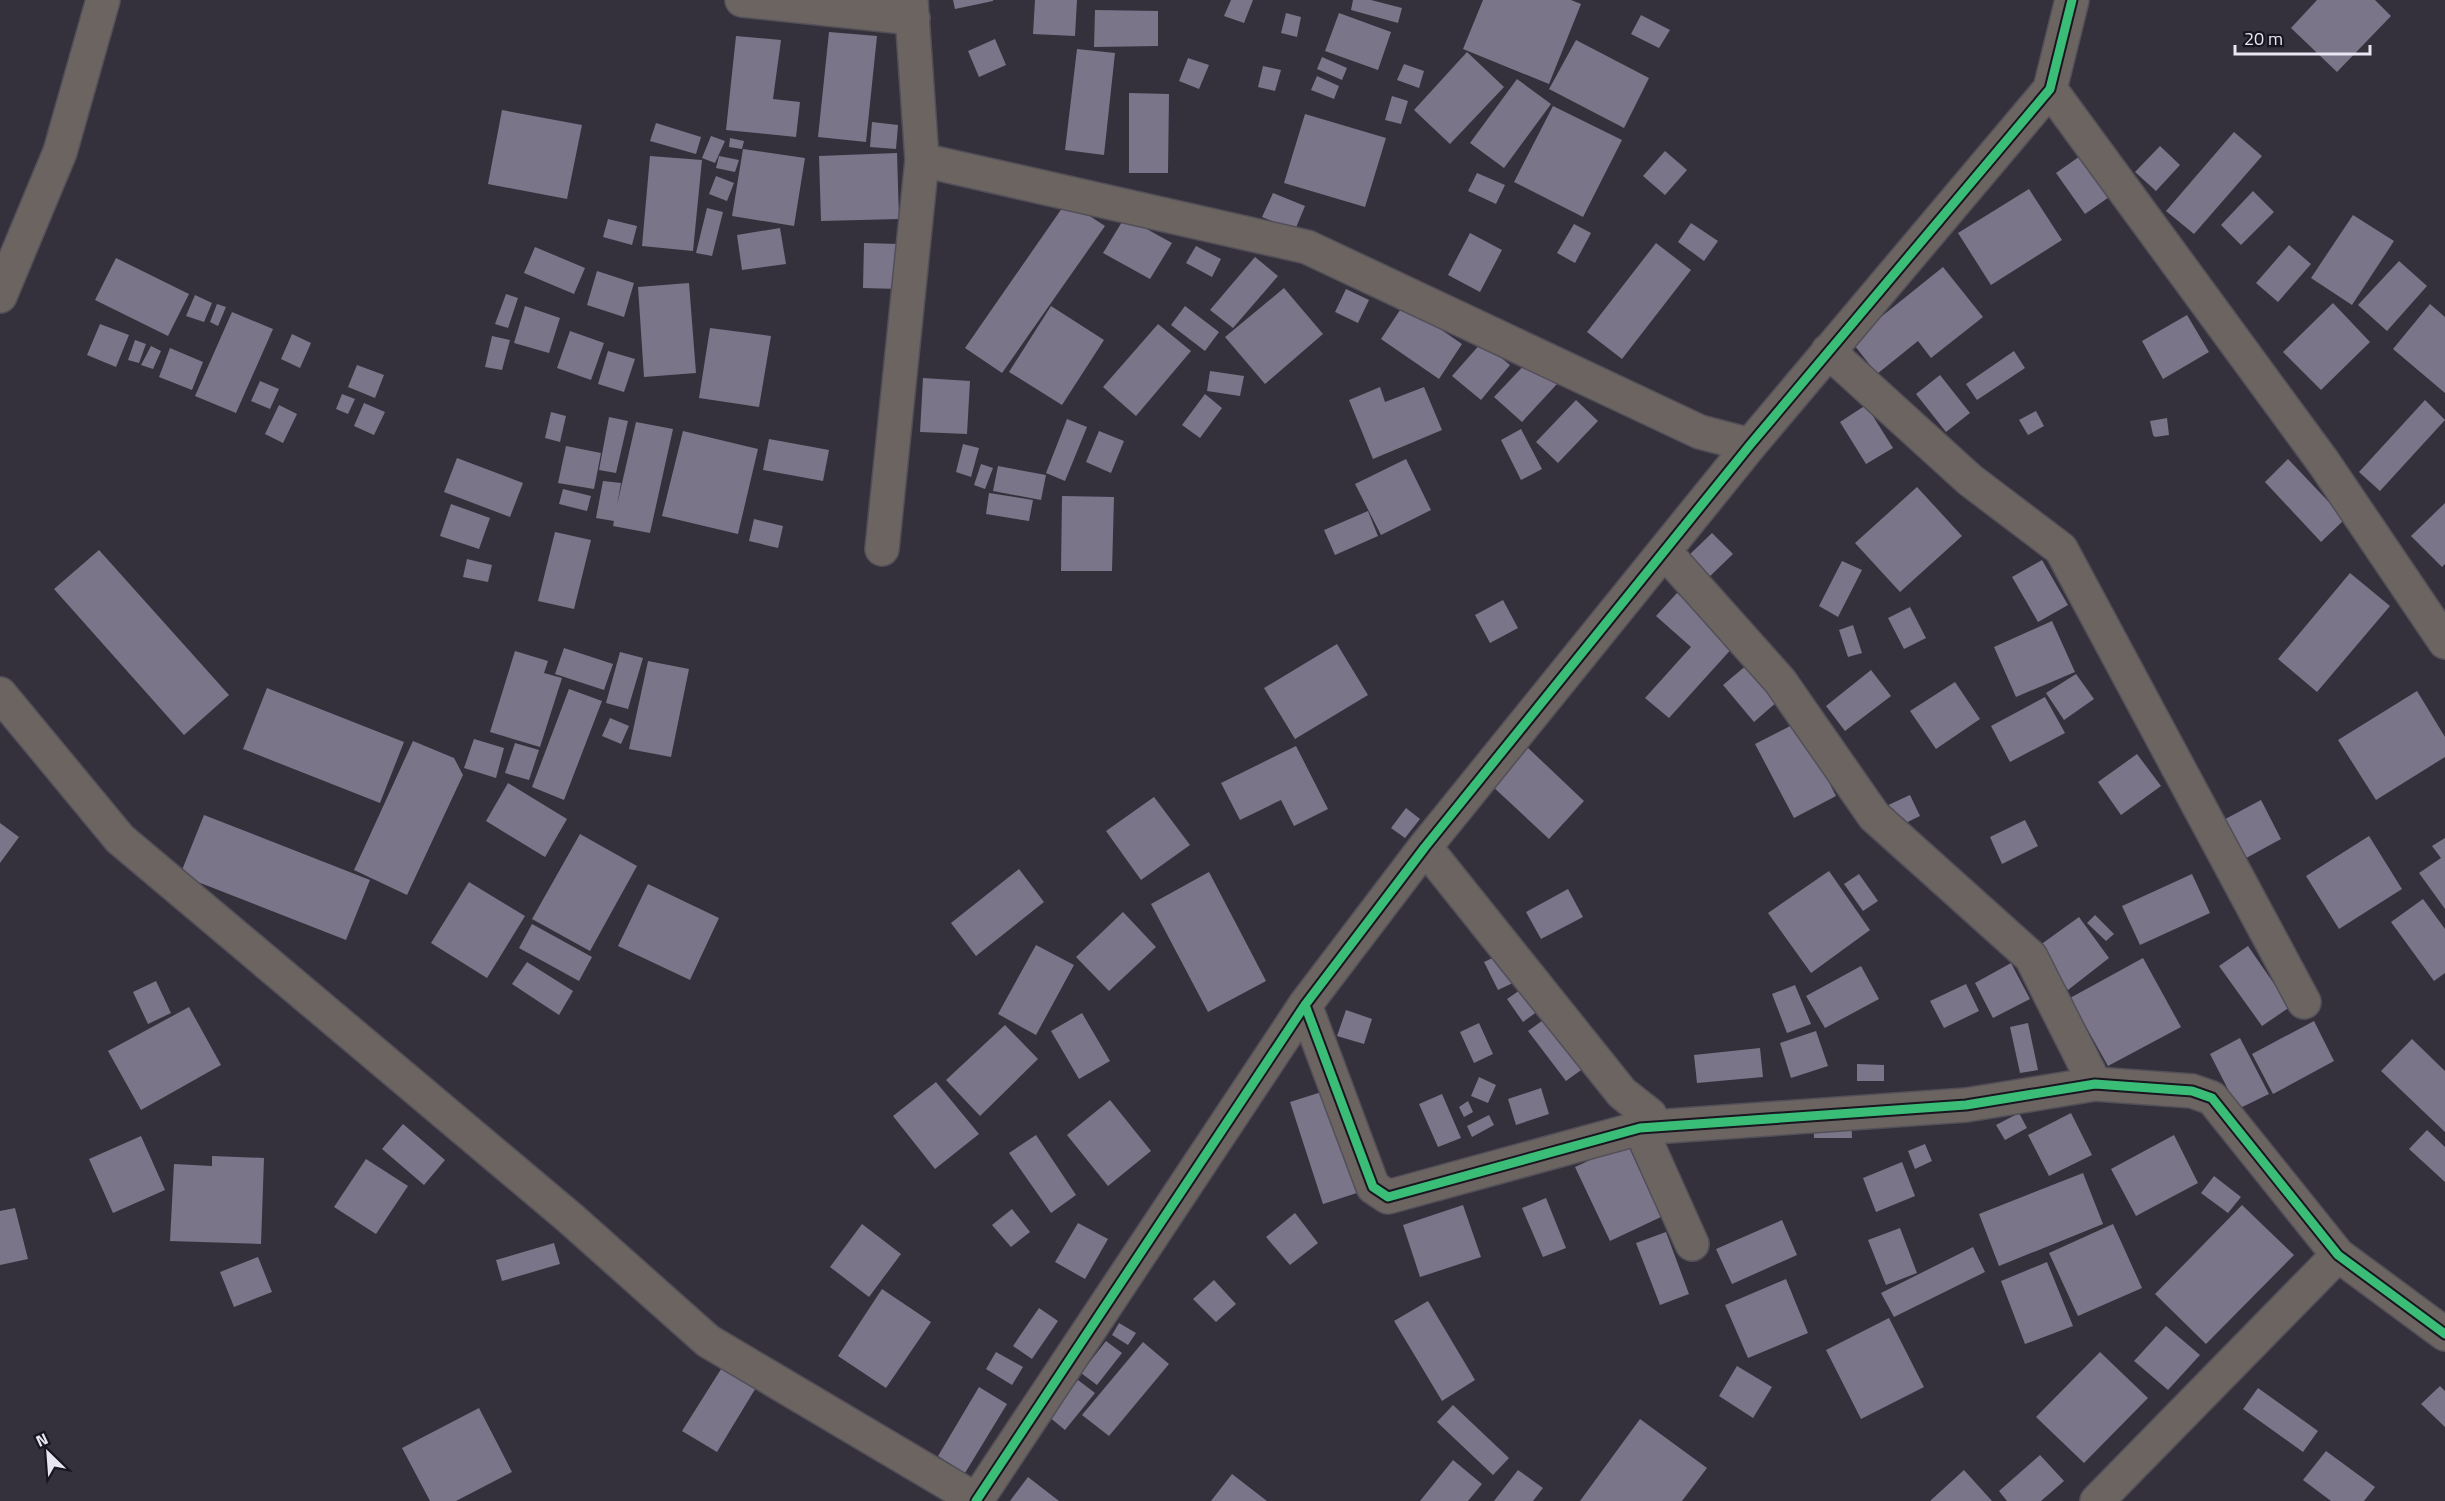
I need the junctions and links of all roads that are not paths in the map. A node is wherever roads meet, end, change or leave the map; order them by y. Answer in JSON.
{"nodes":[{"id":1,"x":103,"y":0,"type":"edge"},
{"id":2,"x":742,"y":0,"type":"edge"},
{"id":3,"x":2072,"y":0,"type":"edge"},
{"id":4,"x":912,"y":9,"type":"edge"},
{"id":5,"x":2050,"y":89,"type":"junction"},
{"id":6,"x":922,"y":160,"type":"junction"},
{"id":7,"x":0,"y":296,"type":"edge"},
{"id":8,"x":1828,"y":351,"type":"junction"},
{"id":9,"x":1750,"y":445,"type":"junction"},
{"id":10,"x":882,"y":549,"type":"dead end"},
{"id":11,"x":1665,"y":552,"type":"junction"},
{"id":12,"x":2445,"y":642,"type":"edge"},
{"id":13,"x":0,"y":694,"type":"edge"},
{"id":14,"x":1425,"y":847,"type":"junction"},
{"id":15,"x":2304,"y":1002,"type":"dead end"},
{"id":16,"x":1305,"y":1005,"type":"junction"},
{"id":17,"x":2095,"y":1084,"type":"junction"},
{"id":18,"x":1640,"y":1128,"type":"junction"},
{"id":19,"x":1692,"y":1244,"type":"dead end"},
{"id":20,"x":2338,"y":1256,"type":"junction"},
{"id":21,"x":2445,"y":1334,"type":"edge"},
{"id":22,"x":976,"y":1501,"type":"edge"},
{"id":23,"x":2097,"y":1501,"type":"edge"}],
"edges":[{"from":1,"to":7,"type":"street"},
{"from":2,"to":4,"type":"street"},
{"from":3,"to":5,"type":"street"},
{"from":4,"to":6,"type":"street"},
{"from":5,"to":8,"type":"street"},
{"from":5,"to":12,"type":"street"},
{"from":6,"to":9,"type":"street"},
{"from":6,"to":10,"type":"street"},
{"from":8,"to":9,"type":"street"},
{"from":8,"to":15,"type":"street"},
{"from":9,"to":11,"type":"street"},
{"from":11,"to":14,"type":"street"},
{"from":11,"to":17,"type":"street"},
{"from":13,"to":22,"type":"street"},
{"from":14,"to":16,"type":"street"},
{"from":14,"to":18,"type":"street"},
{"from":16,"to":18,"type":"street"},
{"from":16,"to":22,"type":"street"},
{"from":17,"to":18,"type":"street"},
{"from":17,"to":20,"type":"street"},
{"from":18,"to":19,"type":"street"},
{"from":20,"to":21,"type":"street"},
{"from":20,"to":23,"type":"street"}]}
